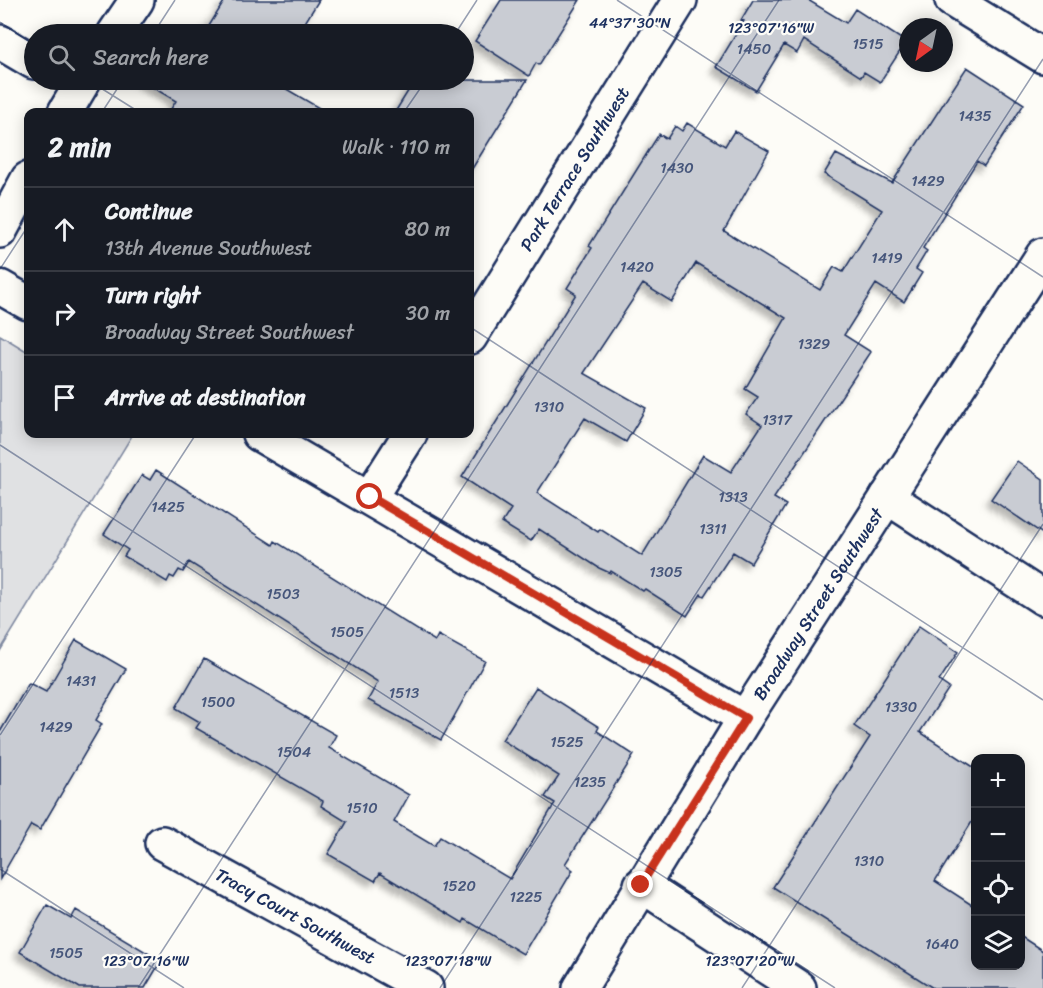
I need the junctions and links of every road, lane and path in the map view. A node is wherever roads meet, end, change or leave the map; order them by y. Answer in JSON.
{"nodes":[{"id":1,"x":137,"y":0,"type":"edge"},
{"id":2,"x":680,"y":0,"type":"edge"},
{"id":3,"x":952,"y":0,"type":"edge"},
{"id":4,"x":121,"y":24,"type":"edge"},
{"id":5,"x":0,"y":42,"type":"edge"},
{"id":6,"x":24,"y":56,"type":"edge"},
{"id":7,"x":1043,"y":56,"type":"edge"},
{"id":8,"x":24,"y":186,"type":"edge"},
{"id":9,"x":0,"y":231,"type":"edge"},
{"id":10,"x":1043,"y":255,"type":"edge"},
{"id":11,"x":0,"y":287,"type":"edge"},
{"id":12,"x":24,"y":301,"type":"edge"},
{"id":13,"x":474,"y":331,"type":"edge"},
{"id":14,"x":266,"y":438,"type":"edge"},
{"id":15,"x":407,"y":438,"type":"edge"},
{"id":16,"x":370,"y":497,"type":"junction"},
{"id":17,"x":887,"y":497,"type":"junction"},
{"id":18,"x":1043,"y":598,"type":"edge"},
{"id":19,"x":746,"y":718,"type":"junction"},
{"id":20,"x":162,"y":843,"type":"dead end"},
{"id":21,"x":641,"y":885,"type":"junction"},
{"id":22,"x":426,"y":988,"type":"edge"},
{"id":23,"x":580,"y":988,"type":"edge"},
{"id":24,"x":799,"y":988,"type":"edge"}],
"edges":[{"from":1,"to":4,"type":"street"},
{"from":2,"to":13,"type":"street","name":"Park Terrace Southwest"},
{"from":3,"to":7,"type":"street"},
{"from":5,"to":6,"type":"street"},
{"from":8,"to":9,"type":"street"},
{"from":10,"to":17,"type":"street","name":"Broadway Street Southwest"},
{"from":11,"to":12,"type":"street"},
{"from":14,"to":16,"type":"street"},
{"from":15,"to":16,"type":"street"},
{"from":16,"to":19,"type":"street"},
{"from":17,"to":18,"type":"street"},
{"from":17,"to":19,"type":"street","name":"Broadway Street Southwest"},
{"from":19,"to":21,"type":"street","name":"Broadway Street Southwest"},
{"from":20,"to":22,"type":"street","name":"Tracy Court Southwest"},
{"from":21,"to":23,"type":"street","name":"Broadway Street Southwest"},
{"from":21,"to":24,"type":"street"}]}
